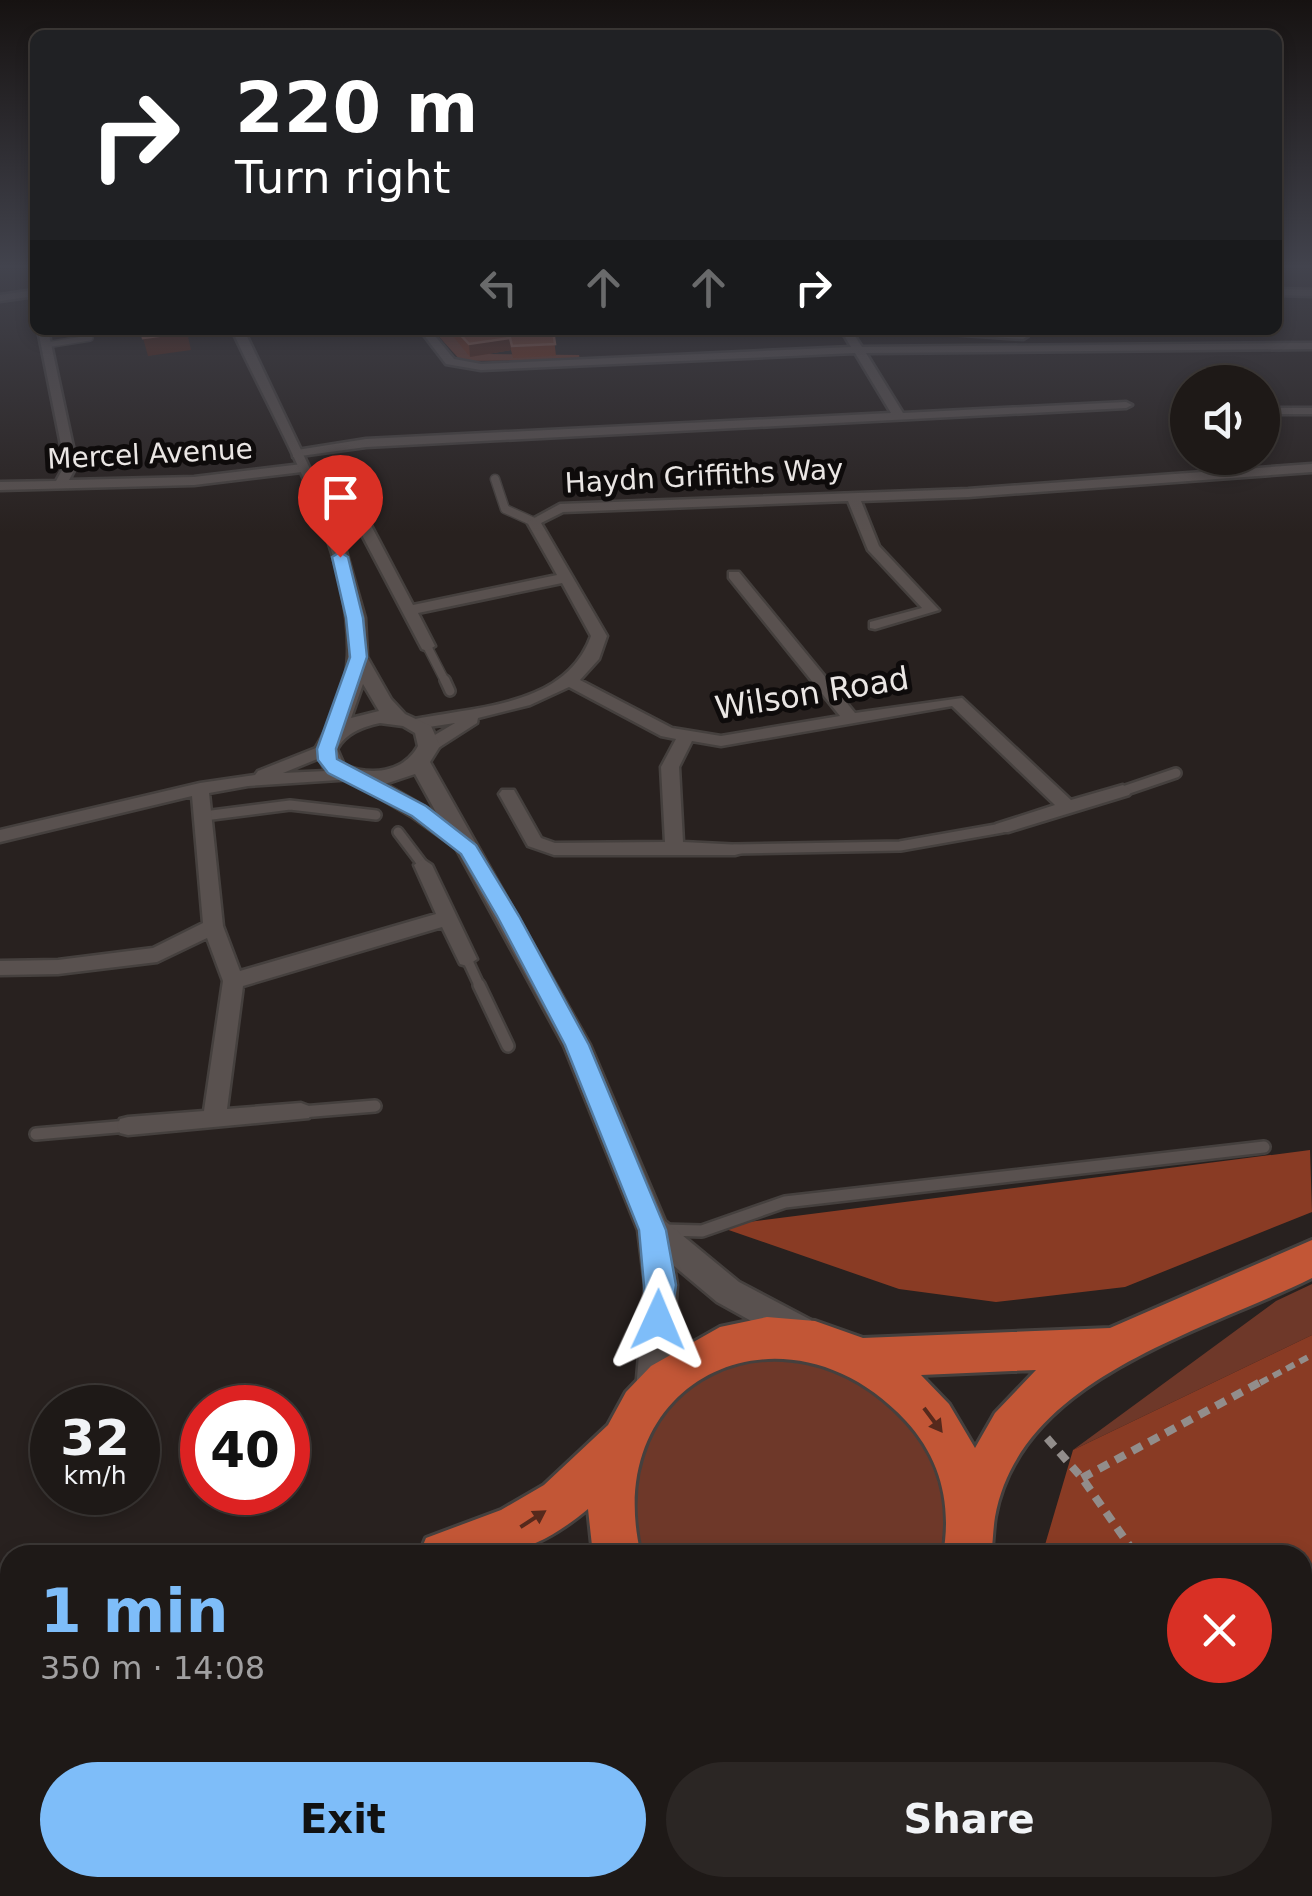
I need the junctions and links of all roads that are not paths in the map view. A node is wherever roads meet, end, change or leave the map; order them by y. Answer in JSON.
{"nodes":[{"id":1,"x":48,"y":355,"type":"edge"},
{"id":2,"x":252,"y":355,"type":"edge"},
{"id":3,"x":445,"y":355,"type":"edge"},
{"id":4,"x":738,"y":355,"type":"edge"},
{"id":5,"x":863,"y":355,"type":"edge"},
{"id":6,"x":1126,"y":404,"type":"dead end"},
{"id":7,"x":1280,"y":411,"type":"edge"},
{"id":8,"x":1312,"y":411,"type":"edge"},
{"id":9,"x":900,"y":416,"type":"junction"},
{"id":10,"x":299,"y":461,"type":"junction"},
{"id":11,"x":1312,"y":468,"type":"edge"},
{"id":12,"x":495,"y":479,"type":"dead end"},
{"id":13,"x":62,"y":484,"type":"junction"},
{"id":14,"x":0,"y":486,"type":"edge"},
{"id":15,"x":347,"y":496,"type":"dead end"},
{"id":16,"x":852,"y":496,"type":"junction"},
{"id":17,"x":358,"y":514,"type":"joint"},
{"id":18,"x":534,"y":522,"type":"junction"},
{"id":19,"x":734,"y":575,"type":"dead end"},
{"id":20,"x":566,"y":578,"type":"junction"},
{"id":21,"x":409,"y":610,"type":"junction"},
{"id":22,"x":875,"y":624,"type":"dead end"},
{"id":23,"x":426,"y":646,"type":"joint"},
{"id":24,"x":358,"y":657,"type":"junction"},
{"id":25,"x":570,"y":682,"type":"junction"},
{"id":26,"x":450,"y":691,"type":"dead end"},
{"id":27,"x":482,"y":714,"type":"junction"},
{"id":28,"x":852,"y":720,"type":"junction"},
{"id":29,"x":407,"y":721,"type":"junction"},
{"id":30,"x":685,"y":738,"type":"junction"},
{"id":31,"x":330,"y":743,"type":"junction"},
{"id":32,"x":424,"y":754,"type":"junction"},
{"id":33,"x":1176,"y":773,"type":"dead end"},
{"id":34,"x":352,"y":776,"type":"junction"},
{"id":35,"x":248,"y":781,"type":"junction"},
{"id":36,"x":200,"y":789,"type":"junction"},
{"id":37,"x":1124,"y":791,"type":"joint"},
{"id":38,"x":508,"y":794,"type":"dead end"},
{"id":39,"x":1068,"y":807,"type":"junction"},
{"id":40,"x":204,"y":816,"type":"junction"},
{"id":41,"x":376,"y":816,"type":"dead end"},
{"id":42,"x":1002,"y":828,"type":"joint"},
{"id":43,"x":398,"y":832,"type":"dead end"},
{"id":44,"x":0,"y":836,"type":"edge"},
{"id":45,"x":674,"y":848,"type":"junction"},
{"id":46,"x":735,"y":849,"type":"joint"},
{"id":47,"x":468,"y":850,"type":"junction"},
{"id":48,"x":423,"y":865,"type":"joint"},
{"id":49,"x":448,"y":918,"type":"junction"},
{"id":50,"x":213,"y":926,"type":"junction"},
{"id":51,"x":467,"y":959,"type":"joint"},
{"id":52,"x":0,"y":968,"type":"edge"},
{"id":53,"x":234,"y":981,"type":"junction"},
{"id":54,"x":508,"y":1046,"type":"dead end"},
{"id":55,"x":375,"y":1106,"type":"dead end"},
{"id":56,"x":301,"y":1112,"type":"joint"},
{"id":57,"x":214,"y":1120,"type":"junction"},
{"id":58,"x":128,"y":1126,"type":"joint"},
{"id":59,"x":36,"y":1134,"type":"dead end"},
{"id":60,"x":1264,"y":1147,"type":"dead end"},
{"id":61,"x":652,"y":1230,"type":"junction"},
{"id":62,"x":1312,"y":1258,"type":"edge"},
{"id":63,"x":816,"y":1338,"type":"junction"},
{"id":64,"x":1110,"y":1346,"type":"junction"},
{"id":65,"x":867,"y":1357,"type":"junction"},
{"id":66,"x":641,"y":1408,"type":"junction"},
{"id":67,"x":969,"y":1534,"type":"edge"},
{"id":68,"x":474,"y":1545,"type":"edge"},
{"id":69,"x":615,"y":1545,"type":"edge"}],
"edges":[{"from":1,"to":13,"type":"street"},
{"from":2,"to":10,"type":"street"},
{"from":3,"to":4,"type":"street"},
{"from":5,"to":9,"type":"street"},
{"from":6,"to":9,"type":"street","name":"Mercel Avenue"},
{"from":7,"to":8,"type":"street"},
{"from":9,"to":10,"type":"street","name":"Mercel Avenue"},
{"from":10,"to":13,"type":"street","name":"Mercel Avenue"},
{"from":10,"to":24,"type":"street"},
{"from":11,"to":16,"type":"street","name":"Haydn Griffiths Way"},
{"from":12,"to":18,"type":"lane"},
{"from":13,"to":14,"type":"street","name":"Mercel Avenue"},
{"from":15,"to":17,"type":"lane"},
{"from":16,"to":18,"type":"street","name":"Haydn Griffiths Way"},
{"from":16,"to":22,"type":"street"},
{"from":17,"to":21,"type":"street"},
{"from":18,"to":20,"type":"street","name":"Haydn Griffiths Way"},
{"from":19,"to":28,"type":"street"},
{"from":20,"to":21,"type":"street"},
{"from":20,"to":25,"type":"street","name":"Haydn Griffiths Way"},
{"from":21,"to":23,"type":"street"},
{"from":23,"to":26,"type":"lane"},
{"from":24,"to":29,"type":"street"},
{"from":24,"to":31,"type":"street"},
{"from":25,"to":27,"type":"street"},
{"from":25,"to":30,"type":"street","name":"Wilson Road"},
{"from":27,"to":29,"type":"street"},
{"from":27,"to":32,"type":"street"},
{"from":28,"to":30,"type":"street","name":"Wilson Road"},
{"from":28,"to":39,"type":"street","name":"Wilson Road"},
{"from":29,"to":31,"type":"street"},
{"from":29,"to":32,"type":"street"},
{"from":30,"to":45,"type":"street"},
{"from":31,"to":34,"type":"street"},
{"from":31,"to":35,"type":"street"},
{"from":32,"to":34,"type":"street"},
{"from":32,"to":47,"type":"street"},
{"from":33,"to":37,"type":"lane"},
{"from":34,"to":35,"type":"street"},
{"from":34,"to":47,"type":"street"},
{"from":35,"to":36,"type":"street"},
{"from":36,"to":40,"type":"street"},
{"from":36,"to":44,"type":"street"},
{"from":37,"to":39,"type":"street"},
{"from":38,"to":45,"type":"street"},
{"from":39,"to":42,"type":"street"},
{"from":40,"to":41,"type":"lane"},
{"from":40,"to":50,"type":"street"},
{"from":42,"to":46,"type":"lane"},
{"from":43,"to":48,"type":"lane"},
{"from":45,"to":46,"type":"street"},
{"from":47,"to":61,"type":"street"},
{"from":48,"to":49,"type":"street"},
{"from":49,"to":51,"type":"street"},
{"from":49,"to":53,"type":"street"},
{"from":50,"to":52,"type":"street"},
{"from":50,"to":53,"type":"street"},
{"from":51,"to":54,"type":"lane"},
{"from":53,"to":57,"type":"street"},
{"from":55,"to":56,"type":"lane"},
{"from":56,"to":57,"type":"street"},
{"from":57,"to":58,"type":"street"},
{"from":58,"to":59,"type":"lane"},
{"from":60,"to":61,"type":"lane"},
{"from":61,"to":63,"type":"street"},
{"from":61,"to":66,"type":"street"},
{"from":62,"to":64,"type":"highway"},
{"from":63,"to":65,"type":"highway"},
{"from":63,"to":66,"type":"highway"},
{"from":64,"to":65,"type":"highway"},
{"from":64,"to":67,"type":"highway"},
{"from":65,"to":67,"type":"highway","one_way":true},
{"from":68,"to":66,"type":"highway","one_way":true},
{"from":66,"to":69,"type":"highway"}]}
